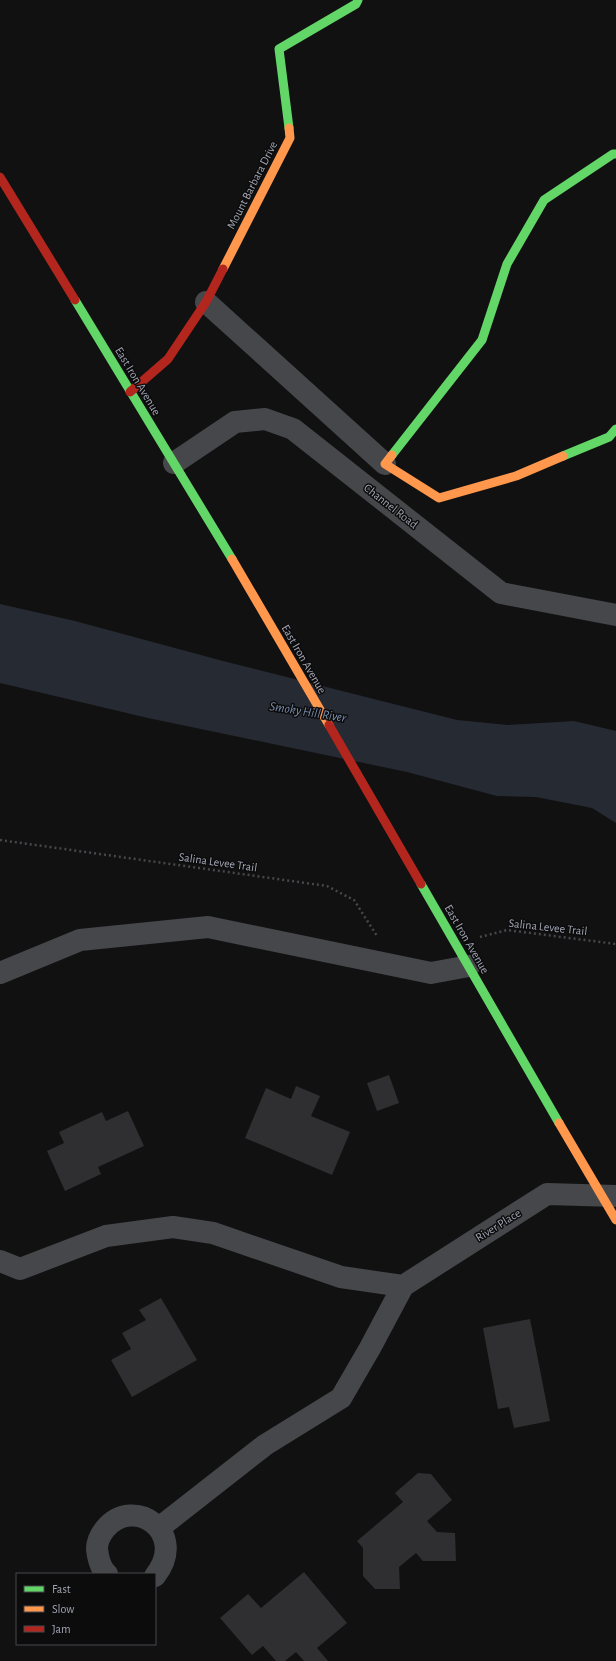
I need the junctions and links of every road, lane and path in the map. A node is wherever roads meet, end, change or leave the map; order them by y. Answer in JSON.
{"nodes":[{"id":1,"x":358,"y":0,"type":"edge"},
{"id":2,"x":616,"y":154,"type":"edge"},
{"id":3,"x":0,"y":177,"type":"edge"},
{"id":4,"x":206,"y":302,"type":"junction"},
{"id":5,"x":130,"y":392,"type":"junction"},
{"id":6,"x":616,"y":429,"type":"edge"},
{"id":7,"x":174,"y":463,"type":"junction"},
{"id":8,"x":385,"y":464,"type":"junction"},
{"id":9,"x":616,"y":615,"type":"edge"},
{"id":10,"x":0,"y":840,"type":"edge"},
{"id":11,"x":455,"y":943,"type":"junction"},
{"id":12,"x":616,"y":944,"type":"edge"},
{"id":13,"x":395,"y":965,"type":"junction"},
{"id":14,"x":469,"y":966,"type":"junction"},
{"id":15,"x":0,"y":973,"type":"edge"},
{"id":16,"x":609,"y":1196,"type":"edge"},
{"id":17,"x":616,"y":1220,"type":"edge"},
{"id":18,"x":0,"y":1261,"type":"edge"},
{"id":19,"x":403,"y":1286,"type":"junction"},
{"id":20,"x":159,"y":1528,"type":"junction"},
{"id":21,"x":106,"y":1573,"type":"edge"},
{"id":22,"x":156,"y":1575,"type":"edge"}],
"edges":[{"from":1,"to":4,"type":"street","name":"Mount Barbara Drive"},
{"from":2,"to":8,"type":"street"},
{"from":3,"to":5,"type":"street","name":"East Iron Avenue"},
{"from":4,"to":5,"type":"street","name":"Mount Barbara Drive"},
{"from":4,"to":8,"type":"street"},
{"from":5,"to":7,"type":"street","name":"East Iron Avenue"},
{"from":6,"to":8,"type":"street"},
{"from":7,"to":9,"type":"street","name":"Channel Road"},
{"from":7,"to":11,"type":"street","name":"East Iron Avenue"},
{"from":10,"to":13,"type":"path","name":"Salina Levee Trail"},
{"from":11,"to":12,"type":"path","name":"Salina Levee Trail"},
{"from":11,"to":14,"type":"street","name":"East Iron Avenue"},
{"from":13,"to":14,"type":"street"},
{"from":13,"to":15,"type":"street"},
{"from":14,"to":16,"type":"street","name":"East Iron Avenue"},
{"from":16,"to":17,"type":"street","name":"East Iron Avenue"},
{"from":16,"to":19,"type":"street","name":"River Place"},
{"from":18,"to":19,"type":"street"},
{"from":19,"to":20,"type":"street"},
{"from":20,"to":21,"type":"street"},
{"from":20,"to":22,"type":"street"}]}
